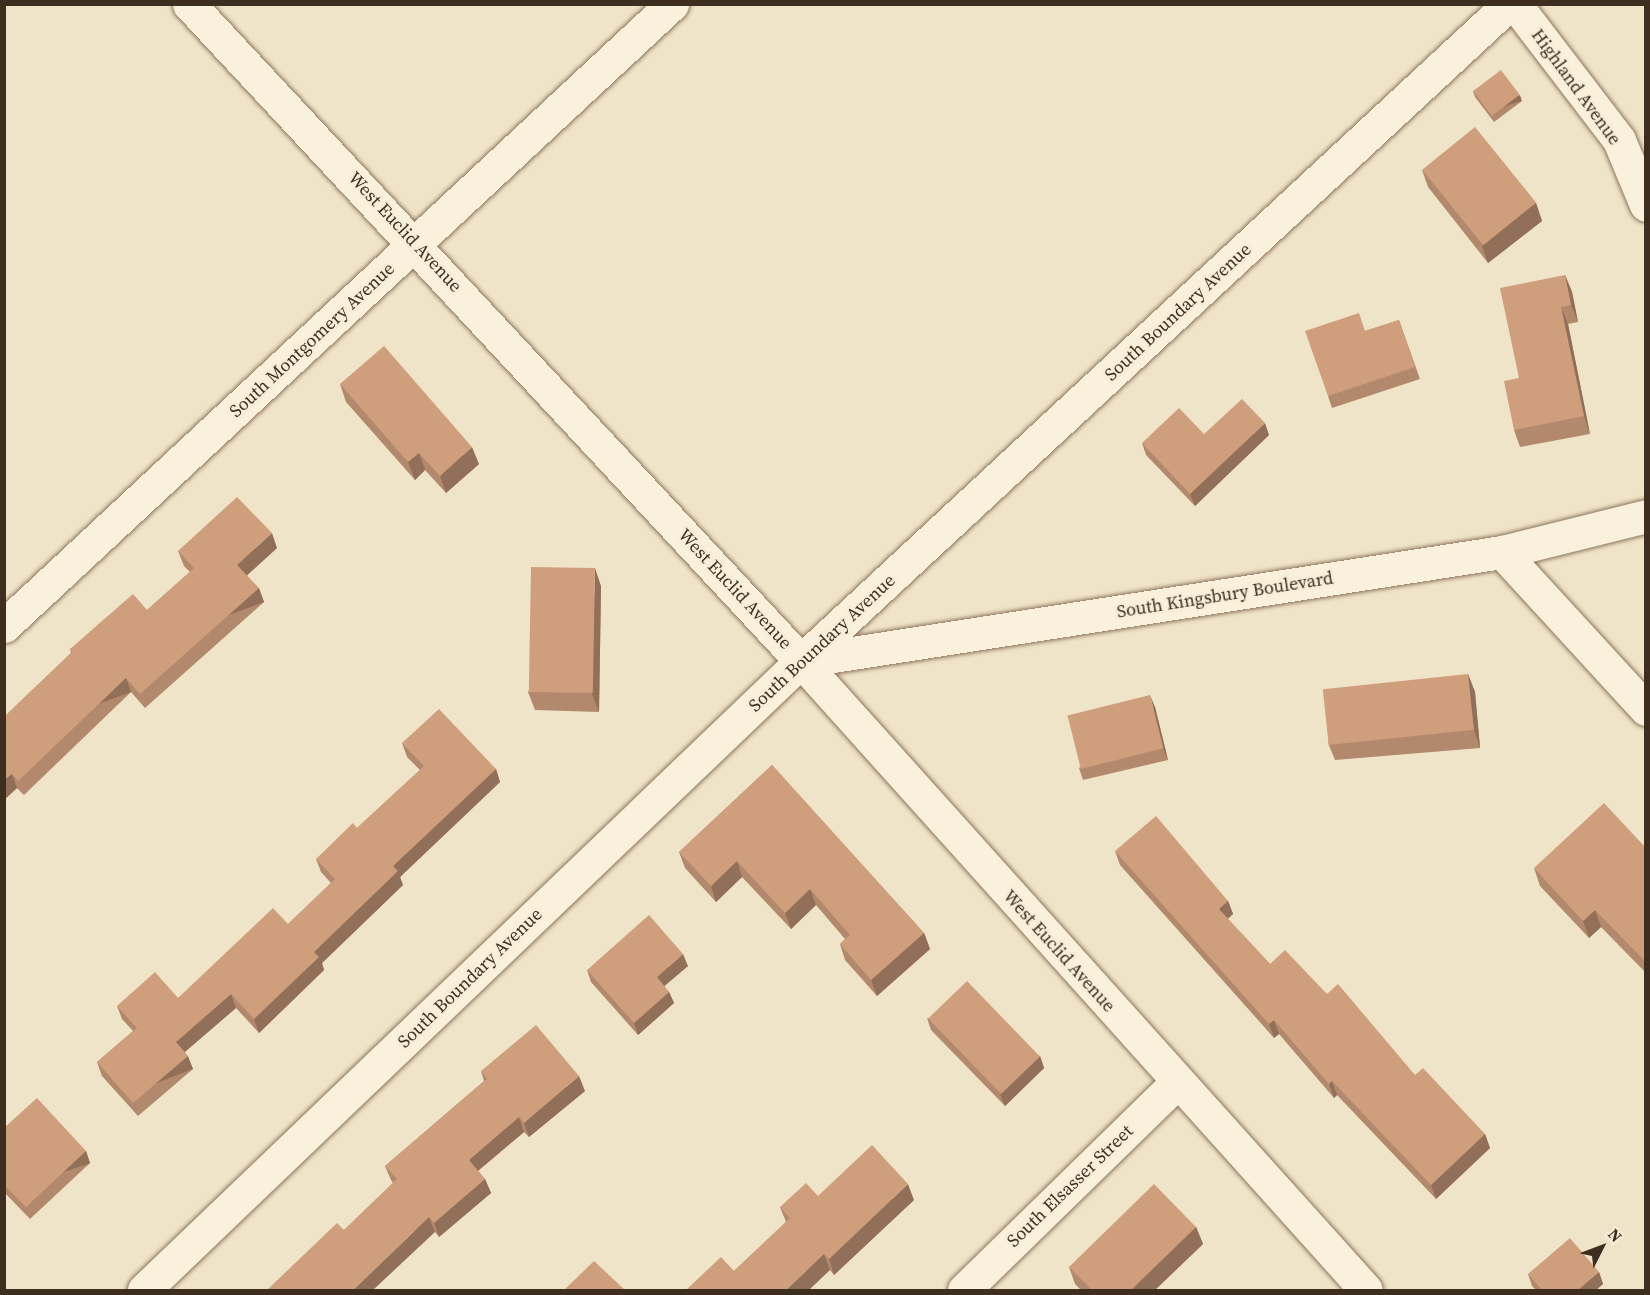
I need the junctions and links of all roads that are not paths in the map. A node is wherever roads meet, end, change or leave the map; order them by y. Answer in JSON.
{"nodes":[{"id":1,"x":189,"y":4,"type":"edge"},
{"id":2,"x":672,"y":4,"type":"edge"},
{"id":3,"x":1509,"y":4,"type":"edge"},
{"id":4,"x":1515,"y":4,"type":"edge"},
{"id":5,"x":1646,"y":205,"type":"edge"},
{"id":6,"x":415,"y":243,"type":"junction"},
{"id":7,"x":1646,"y":516,"type":"edge"},
{"id":8,"x":1502,"y":552,"type":"junction"},
{"id":9,"x":4,"y":626,"type":"edge"},
{"id":10,"x":801,"y":661,"type":"junction"},
{"id":11,"x":1646,"y":709,"type":"edge"},
{"id":12,"x":1177,"y":1082,"type":"junction"},
{"id":13,"x":144,"y":1290,"type":"edge"},
{"id":14,"x":964,"y":1290,"type":"edge"},
{"id":15,"x":1366,"y":1290,"type":"edge"}],
"edges":[{"from":1,"to":6,"type":"street","name":"West Euclid Avenue"},
{"from":2,"to":6,"type":"street","name":"South Montgomery Avenue"},
{"from":3,"to":10,"type":"street","name":"South Boundary Avenue"},
{"from":4,"to":5,"type":"street","name":"Highland Avenue"},
{"from":6,"to":9,"type":"street","name":"South Montgomery Avenue"},
{"from":6,"to":10,"type":"street","name":"West Euclid Avenue"},
{"from":7,"to":8,"type":"street","name":"South Kingsbury Boulevard"},
{"from":8,"to":10,"type":"street","name":"South Kingsbury Boulevard"},
{"from":8,"to":11,"type":"street"},
{"from":10,"to":12,"type":"street","name":"West Euclid Avenue"},
{"from":10,"to":13,"type":"street","name":"South Boundary Avenue"},
{"from":12,"to":14,"type":"street","name":"South Elsasser Street"},
{"from":12,"to":15,"type":"street","name":"West Euclid Avenue"}]}
